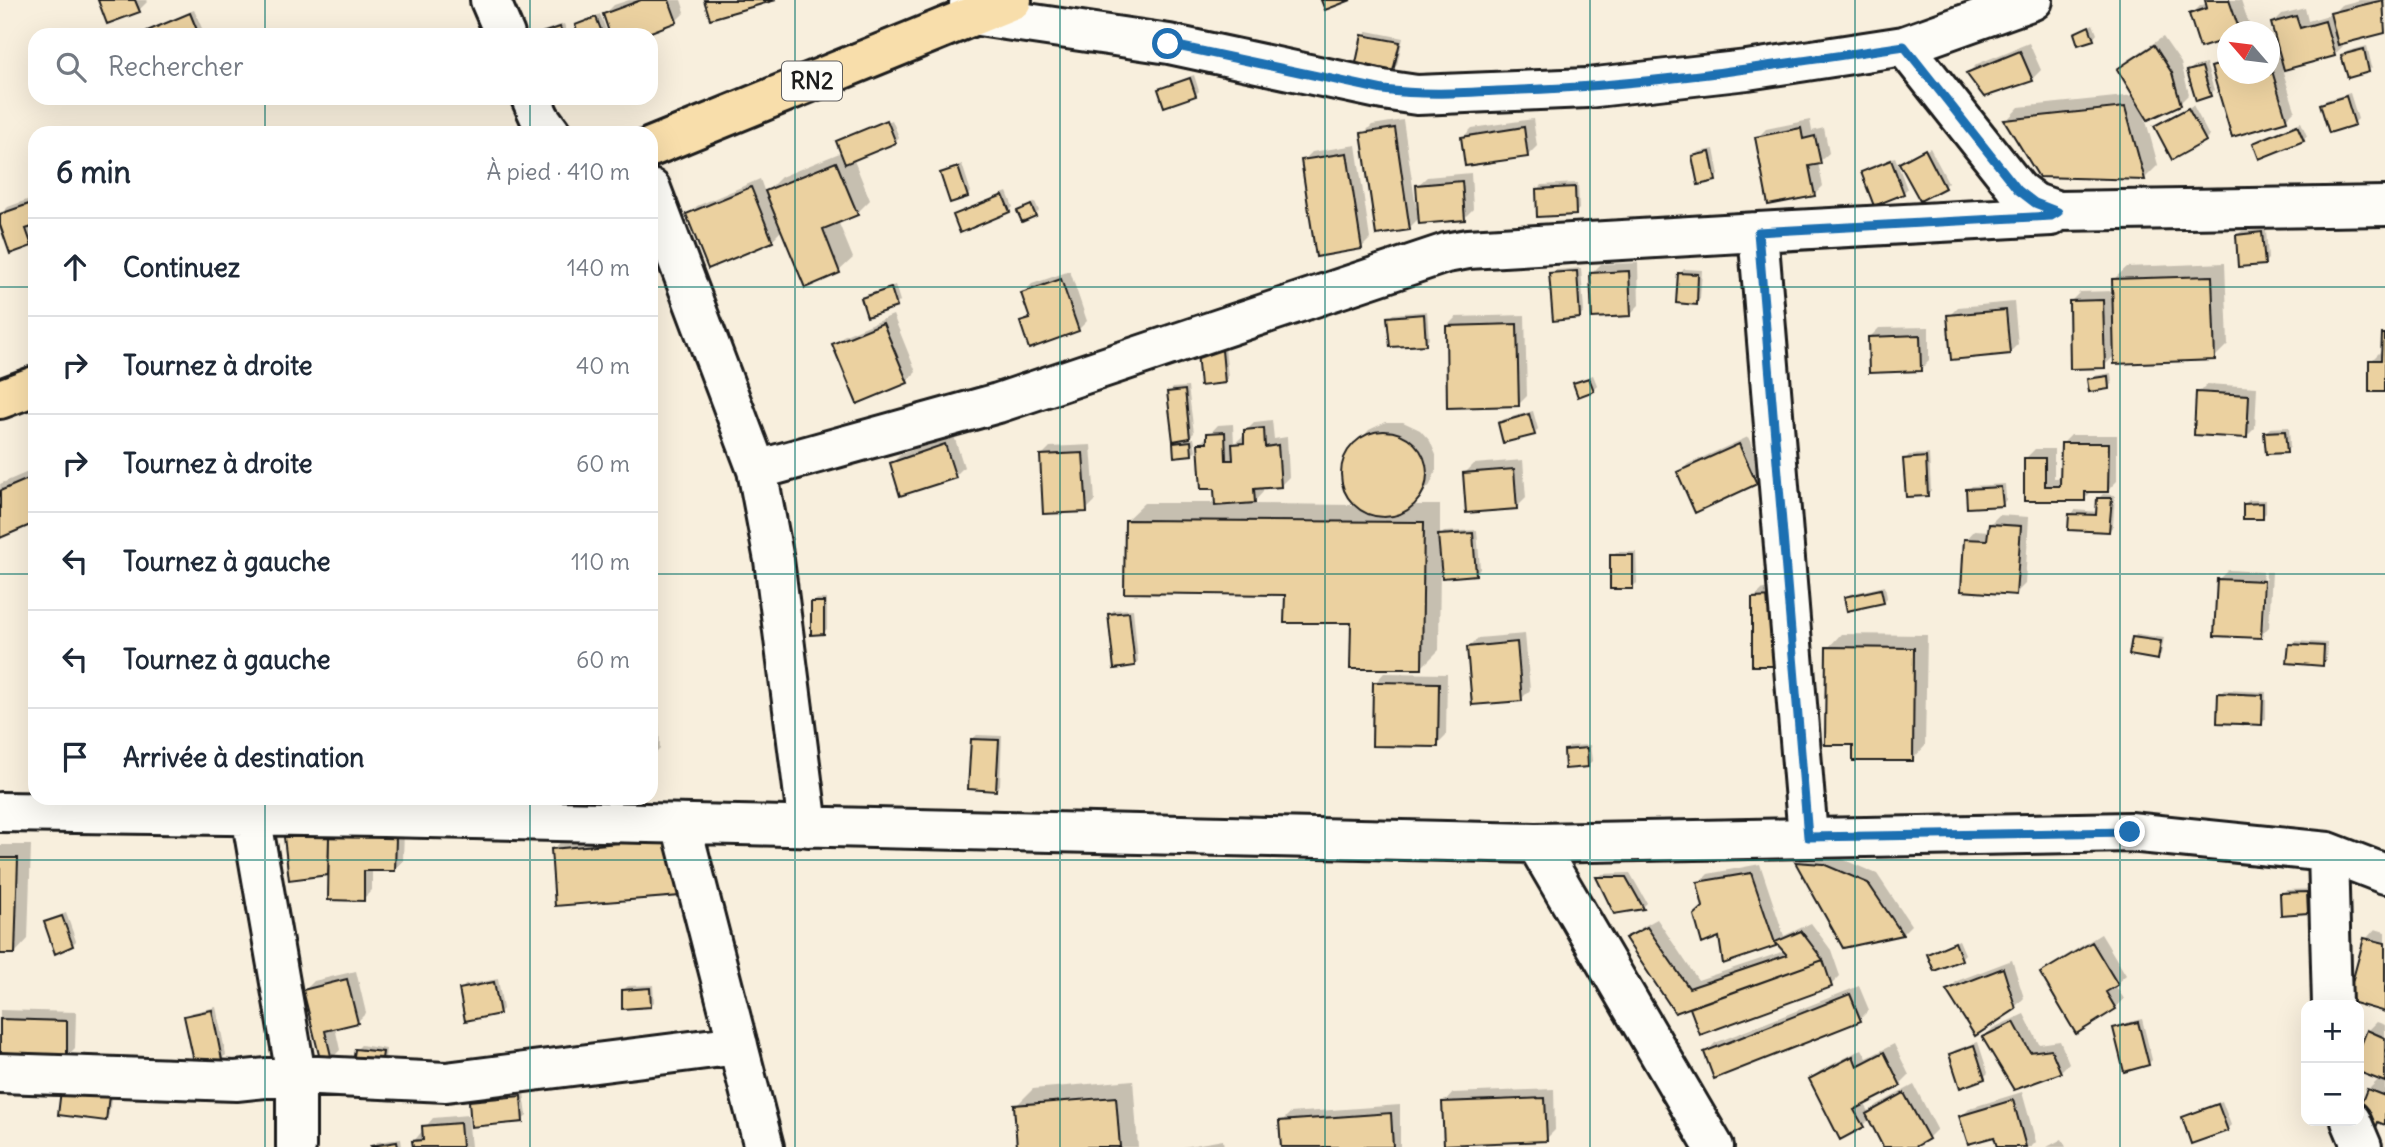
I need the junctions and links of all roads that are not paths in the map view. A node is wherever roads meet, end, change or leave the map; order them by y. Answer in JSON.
{"nodes":[{"id":1,"x":490,"y":0,"type":"edge"},
{"id":2,"x":1012,"y":0,"type":"edge"},
{"id":3,"x":2033,"y":0,"type":"edge"},
{"id":4,"x":970,"y":7,"type":"edge"},
{"id":5,"x":502,"y":28,"type":"edge"},
{"id":6,"x":1904,"y":46,"type":"junction"},
{"id":7,"x":534,"y":105,"type":"edge"},
{"id":8,"x":546,"y":126,"type":"edge"},
{"id":9,"x":658,"y":144,"type":"edge"},
{"id":10,"x":2385,"y":206,"type":"edge"},
{"id":11,"x":658,"y":208,"type":"edge"},
{"id":12,"x":2058,"y":212,"type":"junction"},
{"id":13,"x":1758,"y":232,"type":"junction"},
{"id":14,"x":28,"y":389,"type":"edge"},
{"id":15,"x":0,"y":399,"type":"edge"},
{"id":16,"x":757,"y":470,"type":"junction"},
{"id":17,"x":0,"y":812,"type":"edge"},
{"id":18,"x":251,"y":815,"type":"junction"},
{"id":19,"x":681,"y":824,"type":"junction"},
{"id":20,"x":808,"y":827,"type":"junction"},
{"id":21,"x":1808,"y":837,"type":"junction"},
{"id":22,"x":1536,"y":843,"type":"junction"},
{"id":23,"x":2328,"y":852,"type":"junction"},
{"id":24,"x":2385,"y":874,"type":"edge"},
{"id":25,"x":2332,"y":1000,"type":"edge"},
{"id":26,"x":738,"y":1045,"type":"junction"},
{"id":27,"x":0,"y":1073,"type":"edge"},
{"id":28,"x":296,"y":1075,"type":"junction"},
{"id":29,"x":2353,"y":1126,"type":"edge"},
{"id":30,"x":296,"y":1147,"type":"edge"},
{"id":31,"x":764,"y":1147,"type":"edge"},
{"id":32,"x":1714,"y":1147,"type":"edge"},
{"id":33,"x":2362,"y":1147,"type":"edge"}],
"edges":[{"from":1,"to":5,"type":"street"},
{"from":2,"to":4,"type":"highway","number":"RN2"},
{"from":3,"to":6,"type":"street"},
{"from":4,"to":6,"type":"street"},
{"from":4,"to":9,"type":"highway","number":"RN2"},
{"from":6,"to":12,"type":"street"},
{"from":7,"to":8,"type":"street"},
{"from":10,"to":12,"type":"street"},
{"from":11,"to":16,"type":"street"},
{"from":12,"to":13,"type":"street"},
{"from":13,"to":16,"type":"street"},
{"from":13,"to":21,"type":"street"},
{"from":14,"to":15,"type":"highway"},
{"from":16,"to":20,"type":"street"},
{"from":17,"to":18,"type":"street"},
{"from":18,"to":19,"type":"street"},
{"from":18,"to":28,"type":"street"},
{"from":19,"to":20,"type":"street"},
{"from":19,"to":26,"type":"street"},
{"from":20,"to":22,"type":"street"},
{"from":21,"to":22,"type":"street"},
{"from":21,"to":23,"type":"street"},
{"from":22,"to":32,"type":"street"},
{"from":23,"to":24,"type":"street"},
{"from":23,"to":25,"type":"street"},
{"from":26,"to":28,"type":"street"},
{"from":26,"to":31,"type":"street"},
{"from":27,"to":28,"type":"street"},
{"from":28,"to":30,"type":"street"},
{"from":29,"to":33,"type":"street"}]}
